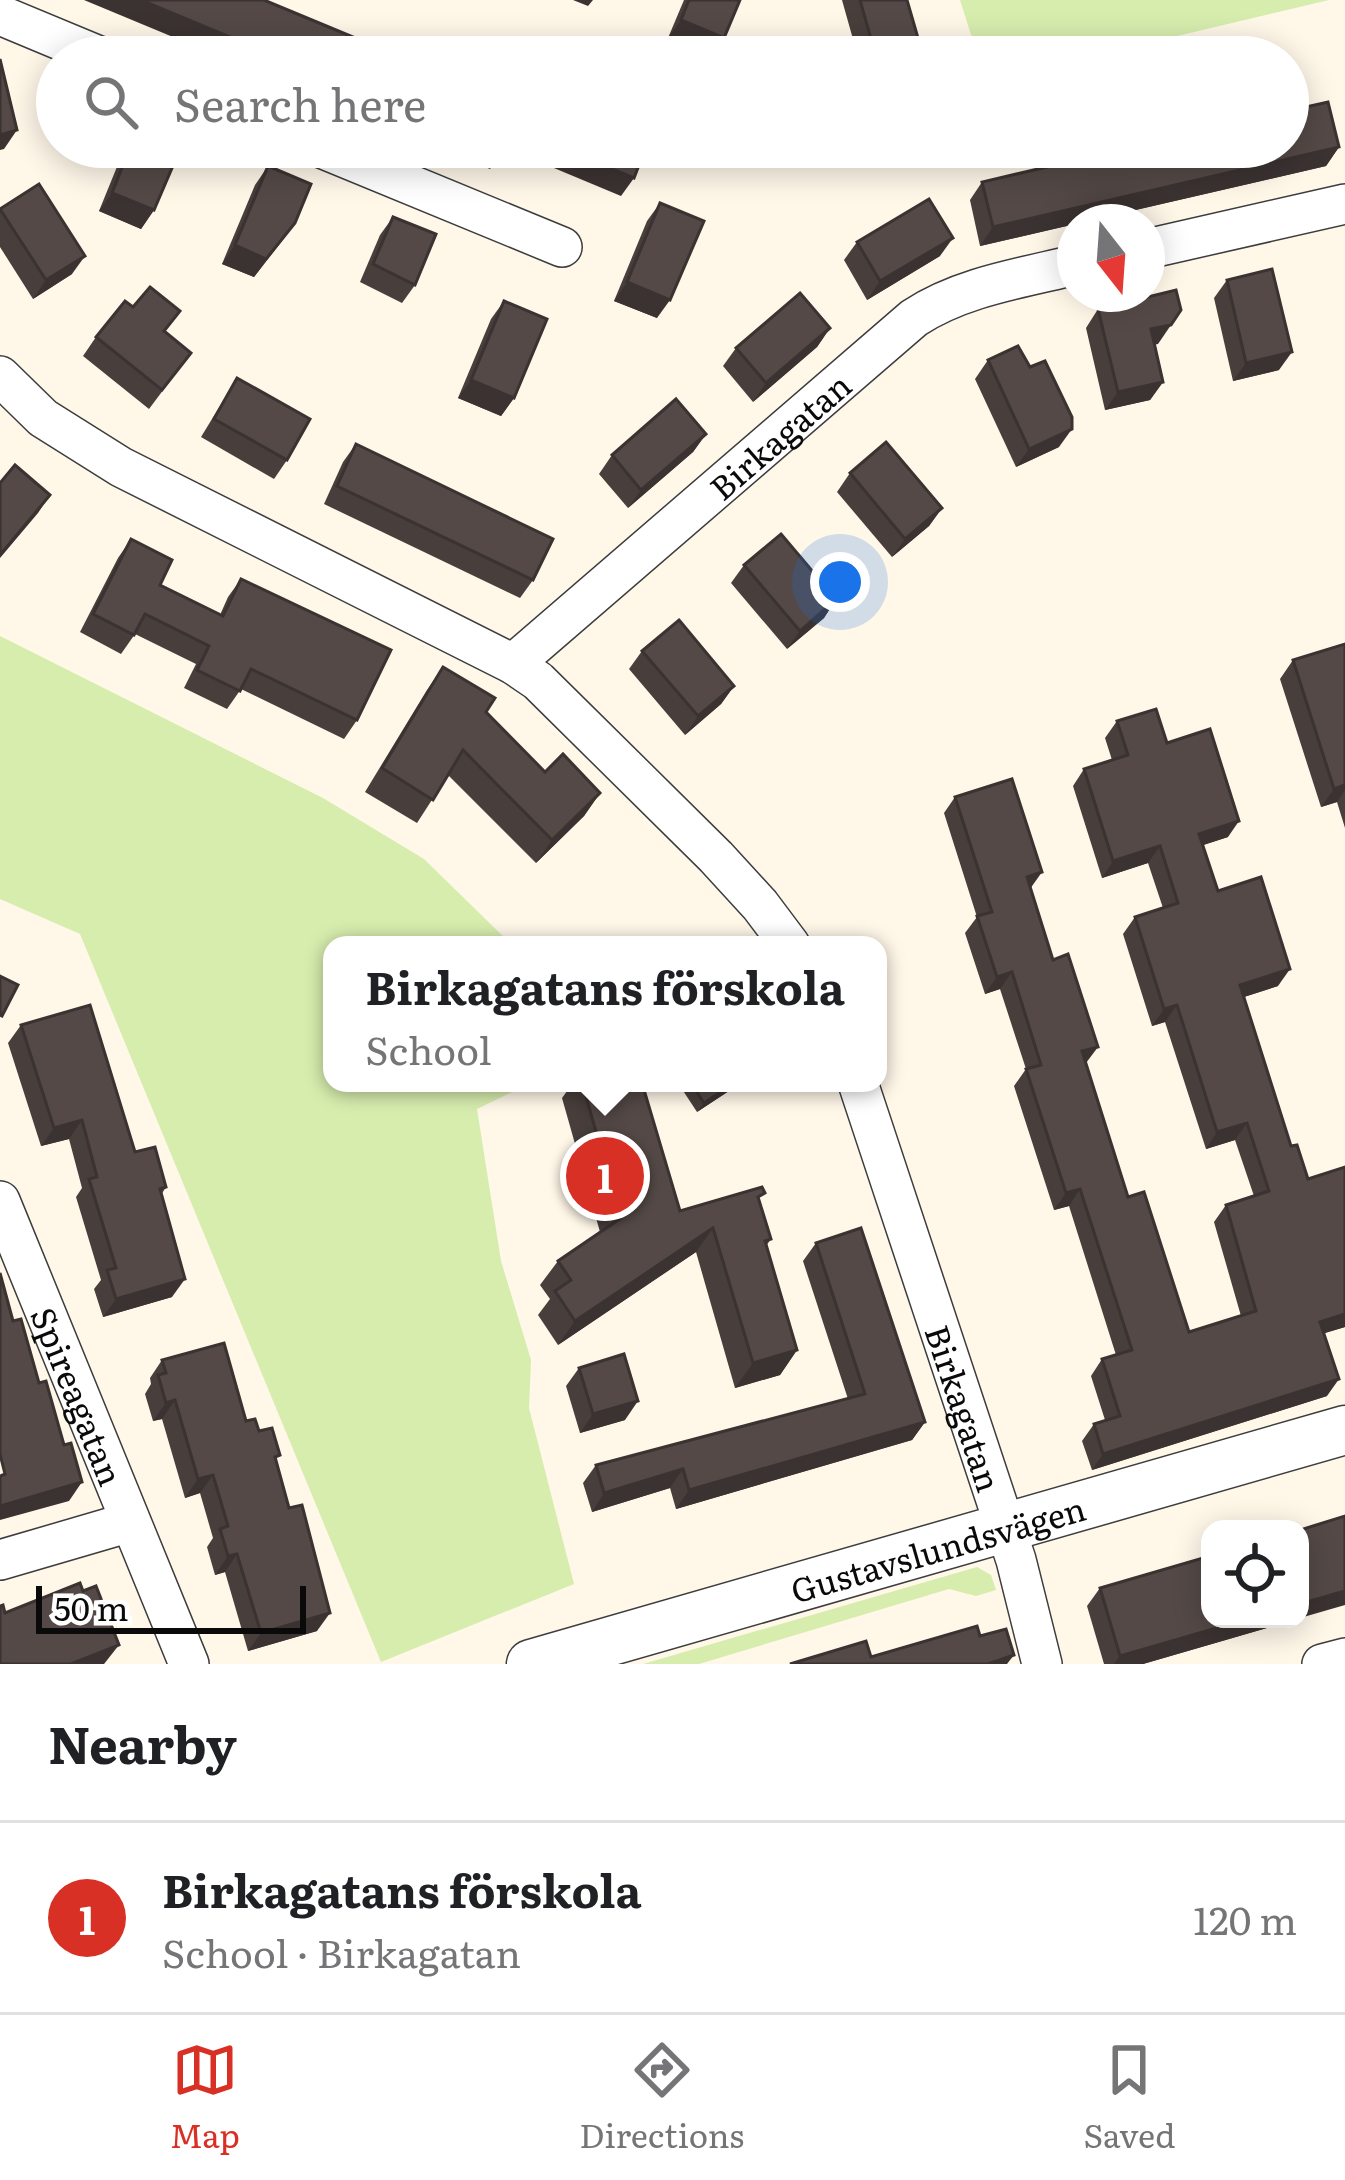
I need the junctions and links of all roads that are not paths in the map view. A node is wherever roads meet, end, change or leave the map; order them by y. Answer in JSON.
{"nodes":[{"id":1,"x":0,"y":15,"type":"edge"},
{"id":2,"x":50,"y":36,"type":"edge"},
{"id":3,"x":370,"y":168,"type":"edge"},
{"id":4,"x":1345,"y":204,"type":"edge"},
{"id":5,"x":1165,"y":245,"type":"edge"},
{"id":6,"x":562,"y":247,"type":"dead end"},
{"id":7,"x":1057,"y":270,"type":"edge"},
{"id":8,"x":0,"y":376,"type":"edge"},
{"id":9,"x":513,"y":664,"type":"junction"},
{"id":10,"x":783,"y":936,"type":"edge"},
{"id":11,"x":861,"y":1092,"type":"edge"},
{"id":12,"x":0,"y":1201,"type":"edge"},
{"id":13,"x":1345,"y":1430,"type":"edge"},
{"id":14,"x":130,"y":1522,"type":"junction"},
{"id":15,"x":1006,"y":1528,"type":"junction"},
{"id":16,"x":0,"y":1559,"type":"edge"},
{"id":17,"x":1345,"y":1658,"type":"edge"},
{"id":18,"x":189,"y":1664,"type":"edge"},
{"id":19,"x":531,"y":1664,"type":"edge"},
{"id":20,"x":1042,"y":1664,"type":"edge"},
{"id":21,"x":1322,"y":1664,"type":"edge"}],
"edges":[{"from":1,"to":2,"type":"street"},
{"from":3,"to":6,"type":"street"},
{"from":4,"to":5,"type":"street"},
{"from":7,"to":9,"type":"street","name":"Birkagatan"},
{"from":8,"to":9,"type":"street"},
{"from":9,"to":10,"type":"street"},
{"from":11,"to":15,"type":"street","name":"Birkagatan"},
{"from":12,"to":14,"type":"street","name":"Spireagatan"},
{"from":13,"to":15,"type":"street","name":"Gustavslundsvägen"},
{"from":14,"to":16,"type":"street","name":"Spireagatan"},
{"from":14,"to":18,"type":"street","name":"Spireagatan"},
{"from":15,"to":19,"type":"street","name":"Gustavslundsvägen"},
{"from":15,"to":20,"type":"street","name":"Birkagatan"},
{"from":17,"to":21,"type":"street"}]}
